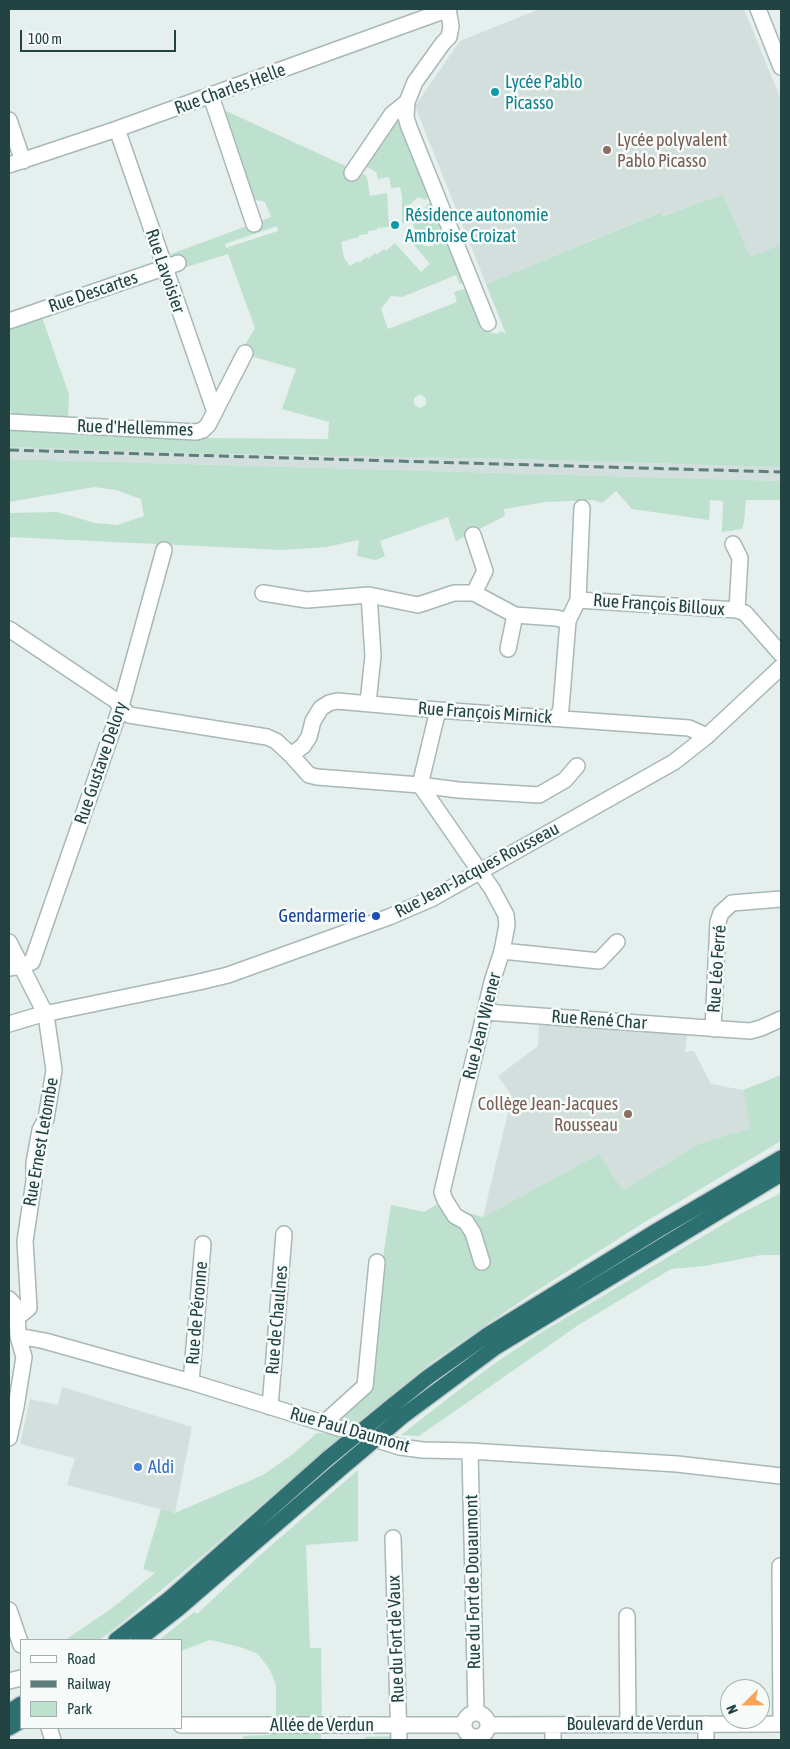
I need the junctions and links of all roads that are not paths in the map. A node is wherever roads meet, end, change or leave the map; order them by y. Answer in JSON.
{"nodes":[{"id":1,"x":758,"y":9,"type":"edge"},
{"id":2,"x":444,"y":11,"type":"edge"},
{"id":3,"x":781,"y":66,"type":"edge"},
{"id":4,"x":211,"y":96,"type":"junction"},
{"id":5,"x":407,"y":102,"type":"junction"},
{"id":6,"x":9,"y":120,"type":"edge"},
{"id":7,"x":117,"y":129,"type":"junction"},
{"id":8,"x":16,"y":163,"type":"edge"},
{"id":9,"x":352,"y":173,"type":"dead end"},
{"id":10,"x":254,"y":224,"type":"dead end"},
{"id":11,"x":171,"y":265,"type":"junction"},
{"id":12,"x":9,"y":321,"type":"edge"},
{"id":13,"x":488,"y":323,"type":"dead end"},
{"id":14,"x":245,"y":353,"type":"dead end"},
{"id":15,"x":215,"y":412,"type":"junction"},
{"id":16,"x":9,"y":422,"type":"edge"},
{"id":17,"x":582,"y":508,"type":"dead end"},
{"id":18,"x":473,"y":536,"type":"dead end"},
{"id":19,"x":733,"y":544,"type":"dead end"},
{"id":20,"x":164,"y":550,"type":"dead end"},
{"id":21,"x":263,"y":593,"type":"dead end"},
{"id":22,"x":474,"y":593,"type":"junction"},
{"id":23,"x":369,"y":595,"type":"junction"},
{"id":24,"x":578,"y":600,"type":"junction"},
{"id":25,"x":737,"y":610,"type":"junction"},
{"id":26,"x":515,"y":614,"type":"junction"},
{"id":27,"x":568,"y":621,"type":"junction"},
{"id":28,"x":9,"y":630,"type":"edge"},
{"id":29,"x":508,"y":649,"type":"dead end"},
{"id":30,"x":781,"y":654,"type":"edge"},
{"id":31,"x":781,"y":667,"type":"edge"},
{"id":32,"x":368,"y":703,"type":"junction"},
{"id":33,"x":121,"y":706,"type":"junction"},
{"id":34,"x":438,"y":710,"type":"junction"},
{"id":35,"x":558,"y":718,"type":"junction"},
{"id":36,"x":707,"y":736,"type":"junction"},
{"id":37,"x":291,"y":755,"type":"junction"},
{"id":38,"x":577,"y":766,"type":"dead end"},
{"id":39,"x":420,"y":785,"type":"junction"},
{"id":40,"x":480,"y":872,"type":"junction"},
{"id":41,"x":781,"y":899,"type":"edge"},
{"id":42,"x":9,"y":942,"type":"edge"},
{"id":43,"x":617,"y":942,"type":"dead end"},
{"id":44,"x":502,"y":951,"type":"junction"},
{"id":45,"x":15,"y":967,"type":"edge"},
{"id":46,"x":485,"y":1012,"type":"junction"},
{"id":47,"x":46,"y":1015,"type":"junction"},
{"id":48,"x":781,"y":1019,"type":"edge"},
{"id":49,"x":9,"y":1024,"type":"edge"},
{"id":50,"x":713,"y":1029,"type":"junction"},
{"id":51,"x":781,"y":1158,"type":"edge"},
{"id":52,"x":781,"y":1174,"type":"edge"},
{"id":53,"x":781,"y":1185,"type":"edge"},
{"id":54,"x":712,"y":1216,"type":"junction"},
{"id":55,"x":284,"y":1234,"type":"dead end"},
{"id":56,"x":203,"y":1244,"type":"dead end"},
{"id":57,"x":377,"y":1262,"type":"dead end"},
{"id":58,"x":482,"y":1262,"type":"dead end"},
{"id":59,"x":9,"y":1299,"type":"edge"},
{"id":60,"x":18,"y":1317,"type":"junction"},
{"id":61,"x":18,"y":1336,"type":"junction"},
{"id":62,"x":191,"y":1382,"type":"junction"},
{"id":63,"x":270,"y":1407,"type":"junction"},
{"id":64,"x":398,"y":1411,"type":"junction"},
{"id":65,"x":324,"y":1423,"type":"junction"},
{"id":66,"x":9,"y":1438,"type":"edge"},
{"id":67,"x":470,"y":1451,"type":"junction"},
{"id":68,"x":781,"y":1476,"type":"edge"},
{"id":69,"x":393,"y":1538,"type":"dead end"},
{"id":70,"x":780,"y":1566,"type":"dead end"},
{"id":71,"x":9,"y":1610,"type":"edge"},
{"id":72,"x":627,"y":1616,"type":"dead end"},
{"id":73,"x":117,"y":1639,"type":"edge"},
{"id":74,"x":139,"y":1639,"type":"edge"},
{"id":75,"x":20,"y":1642,"type":"edge"},
{"id":76,"x":20,"y":1705,"type":"edge"},
{"id":77,"x":9,"y":1712,"type":"edge"},
{"id":78,"x":476,"y":1713,"type":"junction"},
{"id":79,"x":20,"y":1722,"type":"edge"},
{"id":80,"x":628,"y":1724,"type":"junction"},
{"id":81,"x":706,"y":1724,"type":"junction"},
{"id":82,"x":781,"y":1724,"type":"edge"},
{"id":83,"x":182,"y":1725,"type":"edge"},
{"id":84,"x":464,"y":1725,"type":"junction"},
{"id":85,"x":488,"y":1725,"type":"junction"},
{"id":86,"x":553,"y":1725,"type":"junction"},
{"id":87,"x":9,"y":1728,"type":"edge"},
{"id":88,"x":399,"y":1733,"type":"edge"},
{"id":89,"x":476,"y":1739,"type":"edge"},
{"id":90,"x":553,"y":1740,"type":"edge"},
{"id":91,"x":706,"y":1740,"type":"edge"}],
"edges":[{"from":1,"to":3,"type":"street"},
{"from":2,"to":4,"type":"street","name":"Rue Charles Helle"},
{"from":2,"to":5,"type":"street"},
{"from":4,"to":7,"type":"street","name":"Rue Charles Helle"},
{"from":4,"to":10,"type":"street"},
{"from":5,"to":9,"type":"street"},
{"from":5,"to":13,"type":"street"},
{"from":6,"to":8,"type":"street"},
{"from":7,"to":8,"type":"street","name":"Rue Charles Helle"},
{"from":7,"to":11,"type":"street","name":"Rue Lavoisier"},
{"from":11,"to":12,"type":"street","name":"Rue Descartes"},
{"from":11,"to":15,"type":"street","name":"Rue Lavoisier"},
{"from":14,"to":15,"type":"street","name":"Rue d'Hellemmes"},
{"from":15,"to":16,"type":"street","name":"Rue d'Hellemmes"},
{"from":17,"to":24,"type":"street"},
{"from":18,"to":22,"type":"street"},
{"from":19,"to":25,"type":"street"},
{"from":20,"to":33,"type":"street","name":"Rue Gustave Delory"},
{"from":21,"to":23,"type":"street"},
{"from":22,"to":23,"type":"street"},
{"from":22,"to":26,"type":"street"},
{"from":23,"to":32,"type":"street"},
{"from":24,"to":25,"type":"street","name":"Rue François Billoux"},
{"from":24,"to":27,"type":"street"},
{"from":25,"to":30,"type":"street","name":"Rue François Billoux"},
{"from":26,"to":27,"type":"street"},
{"from":26,"to":29,"type":"street"},
{"from":27,"to":35,"type":"street"},
{"from":28,"to":33,"type":"street"},
{"from":31,"to":36,"type":"street","name":"Rue Jean-Jacques Rousseau"},
{"from":32,"to":34,"type":"street","name":"Rue François Mirnick"},
{"from":32,"to":37,"type":"street","name":"Rue François Mirnick"},
{"from":33,"to":37,"type":"street"},
{"from":33,"to":45,"type":"street","name":"Rue Gustave Delory"},
{"from":34,"to":35,"type":"street","name":"Rue François Mirnick"},
{"from":34,"to":39,"type":"street"},
{"from":35,"to":36,"type":"street","name":"Rue François Mirnick"},
{"from":36,"to":40,"type":"street","name":"Rue Jean-Jacques Rousseau"},
{"from":37,"to":39,"type":"street"},
{"from":38,"to":39,"type":"street"},
{"from":39,"to":40,"type":"street","name":"Rue Jean Wiener"},
{"from":40,"to":44,"type":"street","name":"Rue Jean Wiener"},
{"from":40,"to":47,"type":"street","name":"Rue Jean-Jacques Rousseau"},
{"from":41,"to":50,"type":"street","name":"Rue Léo Ferré"},
{"from":42,"to":45,"type":"street","name":"Rue Ernest Letombe"},
{"from":43,"to":44,"type":"street"},
{"from":44,"to":46,"type":"street","name":"Rue Jean Wiener"},
{"from":45,"to":47,"type":"street","name":"Rue Ernest Letombe"},
{"from":46,"to":50,"type":"street","name":"Rue René Char"},
{"from":46,"to":58,"type":"street","name":"Rue Jean Wiener"},
{"from":47,"to":49,"type":"street","name":"Rue Jean-Jacques Rousseau"},
{"from":47,"to":60,"type":"street","name":"Rue Ernest Letombe"},
{"from":48,"to":50,"type":"street","name":"Rue René Char"},
{"from":51,"to":64,"type":"highway"},
{"from":52,"to":54,"type":"highway"},
{"from":53,"to":54,"type":"highway"},
{"from":54,"to":64,"type":"highway"},
{"from":55,"to":63,"type":"street","name":"Rue de Chaulnes"},
{"from":56,"to":62,"type":"street","name":"Rue de Péronne"},
{"from":57,"to":65,"type":"street"},
{"from":59,"to":60,"type":"street"},
{"from":60,"to":61,"type":"street"},
{"from":61,"to":62,"type":"street","name":"Rue Paul Daumont"},
{"from":61,"to":66,"type":"street"},
{"from":62,"to":63,"type":"street","name":"Rue Paul Daumont"},
{"from":63,"to":65,"type":"street","name":"Rue Paul Daumont"},
{"from":64,"to":73,"type":"highway","bridge":true},
{"from":64,"to":74,"type":"highway","bridge":true},
{"from":65,"to":67,"type":"street","name":"Rue Paul Daumont"},
{"from":67,"to":68,"type":"street","name":"Rue Paul Daumont"},
{"from":67,"to":78,"type":"street","name":"Rue du Fort de Douaumont"},
{"from":69,"to":88,"type":"street","name":"Rue du Fort de Vaux"},
{"from":70,"to":82,"type":"street"},
{"from":71,"to":75,"type":"street"},
{"from":72,"to":80,"type":"street"},
{"from":76,"to":77,"type":"highway"},
{"from":78,"to":84,"type":"street"},
{"from":78,"to":85,"type":"street"},
{"from":79,"to":87,"type":"highway"},
{"from":80,"to":81,"type":"street","name":"Boulevard de Verdun"},
{"from":80,"to":86,"type":"street","name":"Boulevard de Verdun"},
{"from":81,"to":82,"type":"street","name":"Boulevard de Verdun"},
{"from":81,"to":91,"type":"street"},
{"from":83,"to":88,"type":"street","name":"Allée de Verdun"},
{"from":84,"to":88,"type":"street","name":"Allée de Verdun"},
{"from":84,"to":89,"type":"street"},
{"from":85,"to":86,"type":"street","name":"Boulevard de Verdun"},
{"from":85,"to":89,"type":"street"},
{"from":86,"to":90,"type":"street"}]}
